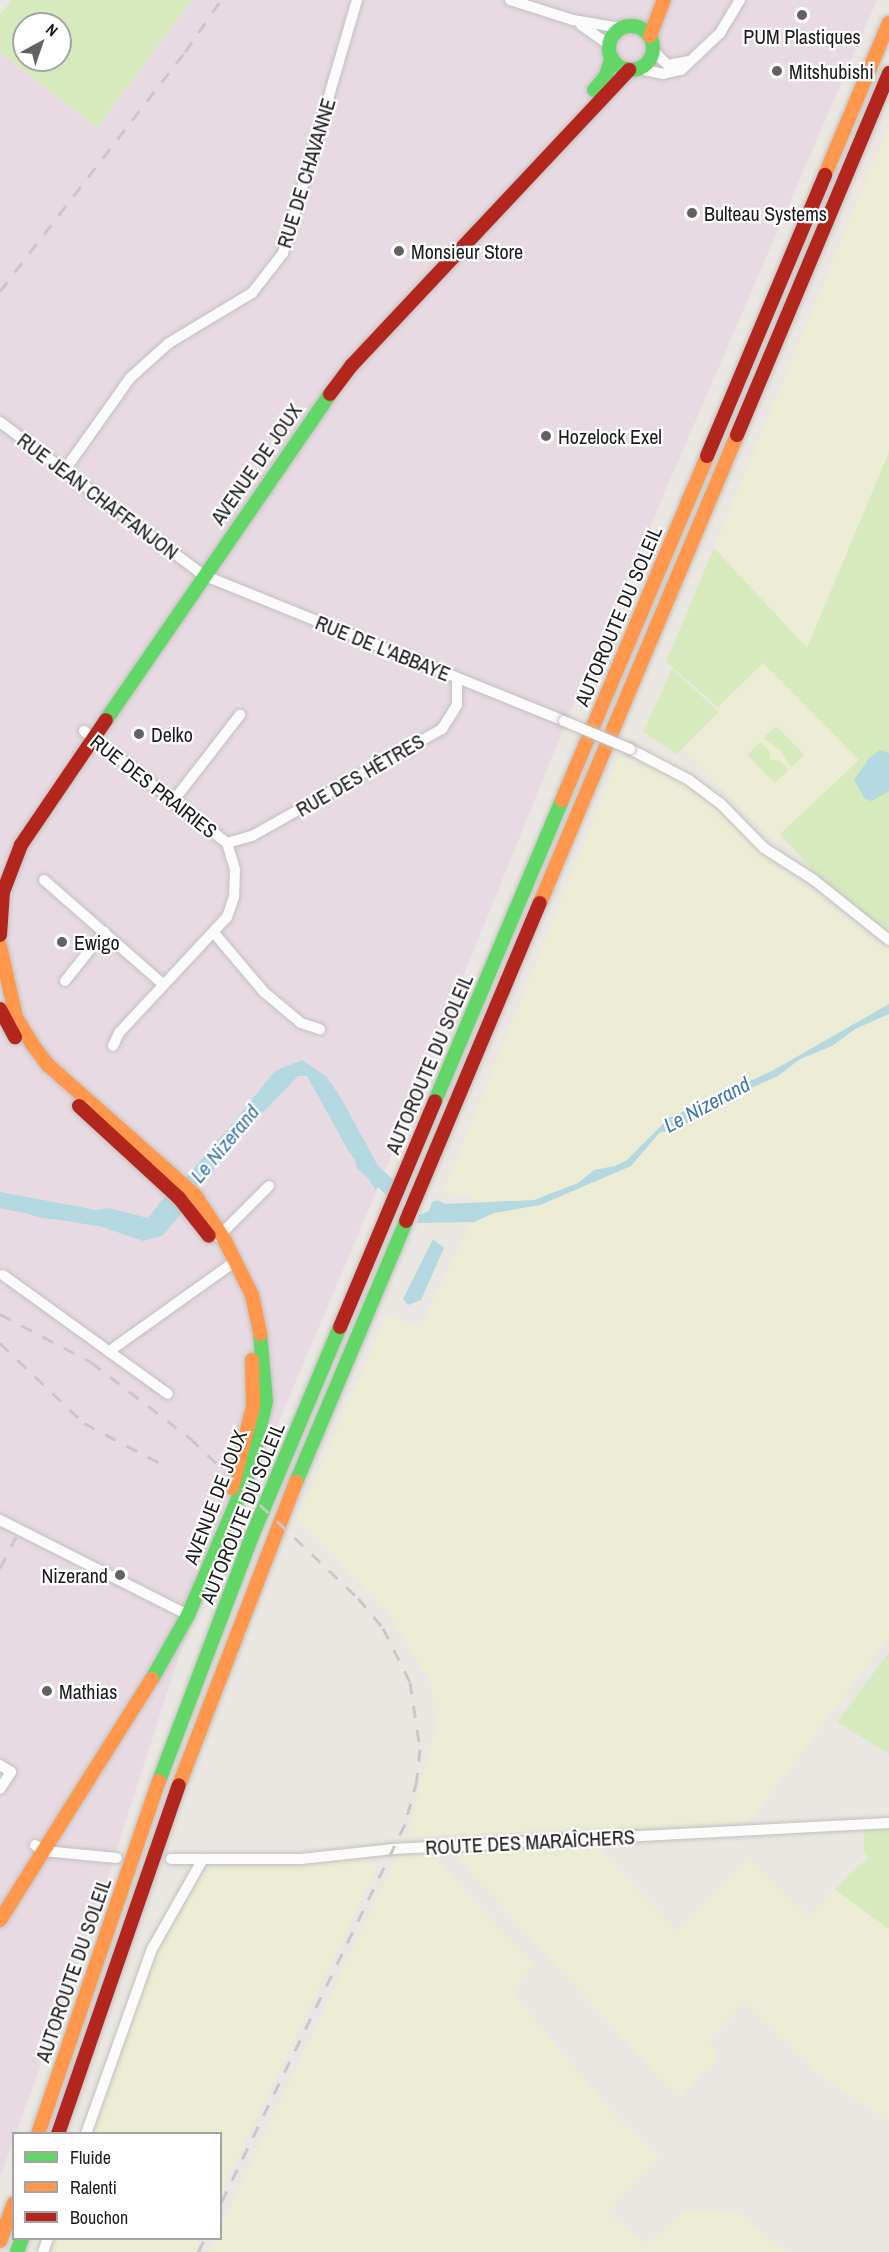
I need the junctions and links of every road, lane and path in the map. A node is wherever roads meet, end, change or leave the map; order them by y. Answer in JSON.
{"nodes":[{"id":1,"x":357,"y":0,"type":"edge"},
{"id":2,"x":510,"y":0,"type":"edge"},
{"id":3,"x":654,"y":0,"type":"edge"},
{"id":4,"x":664,"y":0,"type":"edge"},
{"id":5,"x":740,"y":0,"type":"edge"},
{"id":6,"x":573,"y":20,"type":"junction"},
{"id":7,"x":889,"y":23,"type":"edge"},
{"id":8,"x":626,"y":27,"type":"junction"},
{"id":9,"x":650,"y":36,"type":"junction"},
{"id":10,"x":611,"y":51,"type":"junction"},
{"id":11,"x":653,"y":51,"type":"junction"},
{"id":12,"x":692,"y":60,"type":"junction"},
{"id":13,"x":634,"y":70,"type":"junction"},
{"id":14,"x":889,"y":73,"type":"edge"},
{"id":15,"x":0,"y":422,"type":"edge"},
{"id":16,"x":64,"y":471,"type":"junction"},
{"id":17,"x":200,"y":572,"type":"junction"},
{"id":18,"x":457,"y":678,"type":"junction"},
{"id":19,"x":240,"y":715,"type":"dead end"},
{"id":20,"x":88,"y":734,"type":"junction"},
{"id":21,"x":174,"y":800,"type":"junction"},
{"id":22,"x":227,"y":843,"type":"junction"},
{"id":23,"x":0,"y":875,"type":"edge"},
{"id":24,"x":44,"y":880,"type":"dead end"},
{"id":25,"x":104,"y":932,"type":"junction"},
{"id":26,"x":214,"y":933,"type":"junction"},
{"id":27,"x":0,"y":935,"type":"edge"},
{"id":28,"x":889,"y":940,"type":"edge"},
{"id":29,"x":0,"y":946,"type":"edge"},
{"id":30,"x":2,"y":972,"type":"edge"},
{"id":31,"x":65,"y":981,"type":"dead end"},
{"id":32,"x":164,"y":985,"type":"junction"},
{"id":33,"x":0,"y":1009,"type":"edge"},
{"id":34,"x":320,"y":1029,"type":"dead end"},
{"id":35,"x":113,"y":1046,"type":"dead end"},
{"id":36,"x":172,"y":1182,"type":"junction"},
{"id":37,"x":269,"y":1186,"type":"dead end"},
{"id":38,"x":217,"y":1238,"type":"junction"},
{"id":39,"x":231,"y":1264,"type":"junction"},
{"id":40,"x":3,"y":1275,"type":"dead end"},
{"id":41,"x":111,"y":1350,"type":"junction"},
{"id":42,"x":168,"y":1394,"type":"dead end"},
{"id":43,"x":0,"y":1520,"type":"edge"},
{"id":44,"x":183,"y":1613,"type":"junction"},
{"id":45,"x":0,"y":1765,"type":"edge"},
{"id":46,"x":0,"y":1789,"type":"edge"},
{"id":47,"x":889,"y":1823,"type":"edge"},
{"id":48,"x":39,"y":1848,"type":"junction"},
{"id":49,"x":117,"y":1858,"type":"dead end"},
{"id":50,"x":203,"y":1858,"type":"junction"},
{"id":51,"x":171,"y":1859,"type":"dead end"},
{"id":52,"x":0,"y":1900,"type":"edge"},
{"id":53,"x":0,"y":1920,"type":"edge"},
{"id":54,"x":38,"y":2132,"type":"edge"},
{"id":55,"x":58,"y":2132,"type":"edge"},
{"id":56,"x":86,"y":2132,"type":"edge"},
{"id":57,"x":12,"y":2208,"type":"edge"},
{"id":58,"x":0,"y":2241,"type":"edge"}],
"edges":[{"from":1,"to":16,"type":"street","name":"RUE DE CHAVANNE"},
{"from":2,"to":6,"type":"street"},
{"from":3,"to":8,"type":"main road"},
{"from":4,"to":9,"type":"main road"},
{"from":5,"to":12,"type":"street"},
{"from":6,"to":8,"type":"street"},
{"from":6,"to":10,"type":"street"},
{"from":7,"to":54,"type":"main road","name":"AUTOROUTE DU SOLEIL"},
{"from":8,"to":9,"type":"main road"},
{"from":8,"to":10,"type":"main road"},
{"from":9,"to":11,"type":"main road"},
{"from":10,"to":13,"type":"main road"},
{"from":10,"to":17,"type":"main road","name":"AVENUE DE JOUX"},
{"from":11,"to":12,"type":"street"},
{"from":11,"to":13,"type":"main road"},
{"from":12,"to":13,"type":"street"},
{"from":13,"to":17,"type":"main road","name":"AVENUE DE JOUX"},
{"from":14,"to":55,"type":"main road","name":"AUTOROUTE DU SOLEIL"},
{"from":15,"to":16,"type":"street","name":"RUE JEAN CHAFFANJON"},
{"from":16,"to":17,"type":"street","name":"RUE JEAN CHAFFANJON"},
{"from":17,"to":18,"type":"street","name":"RUE DE L'ABBAYE"},
{"from":17,"to":20,"type":"main road","name":"AVENUE DE JOUX"},
{"from":18,"to":22,"type":"street","name":"RUE DES HÊTRES"},
{"from":18,"to":28,"type":"street","name":"RUE DE L'ABBAYE","bridge":true},
{"from":19,"to":21,"type":"street"},
{"from":20,"to":21,"type":"street","name":"RUE DES PRAIRIES"},
{"from":20,"to":23,"type":"main road","name":"AVENUE DE JOUX"},
{"from":20,"to":27,"type":"main road","name":"AVENUE DE JOUX"},
{"from":21,"to":22,"type":"street","name":"RUE DES PRAIRIES"},
{"from":22,"to":26,"type":"street","name":"RUE DES PRAIRIES"},
{"from":24,"to":25,"type":"street"},
{"from":25,"to":31,"type":"street"},
{"from":25,"to":32,"type":"street"},
{"from":26,"to":32,"type":"street","name":"RUE DES PRAIRIES"},
{"from":26,"to":34,"type":"street"},
{"from":29,"to":30,"type":"main road","name":"AVENUE DE JOUX"},
{"from":30,"to":36,"type":"main road","name":"AVENUE DE JOUX"},
{"from":32,"to":35,"type":"street","name":"RUE DES PRAIRIES"},
{"from":33,"to":36,"type":"main road","name":"AVENUE DE JOUX"},
{"from":36,"to":38,"type":"main road","name":"AVENUE DE JOUX"},
{"from":37,"to":38,"type":"street"},
{"from":38,"to":39,"type":"main road","name":"AVENUE DE JOUX"},
{"from":39,"to":41,"type":"street"},
{"from":39,"to":44,"type":"main road","name":"AVENUE DE JOUX"},
{"from":40,"to":41,"type":"street"},
{"from":41,"to":42,"type":"street"},
{"from":43,"to":44,"type":"street"},
{"from":44,"to":48,"type":"main road","name":"AVENUE DE JOUX"},
{"from":45,"to":46,"type":"street"},
{"from":47,"to":50,"type":"street","name":"ROUTE DES MARAÎCHERS"},
{"from":48,"to":49,"type":"street"},
{"from":48,"to":52,"type":"main road","name":"AVENUE DE JOUX"},
{"from":48,"to":53,"type":"main road","name":"AVENUE DE JOUX"},
{"from":50,"to":51,"type":"street","name":"ROUTE DES MARAÎCHERS"},
{"from":50,"to":56,"type":"street"},
{"from":57,"to":58,"type":"main road"}]}
